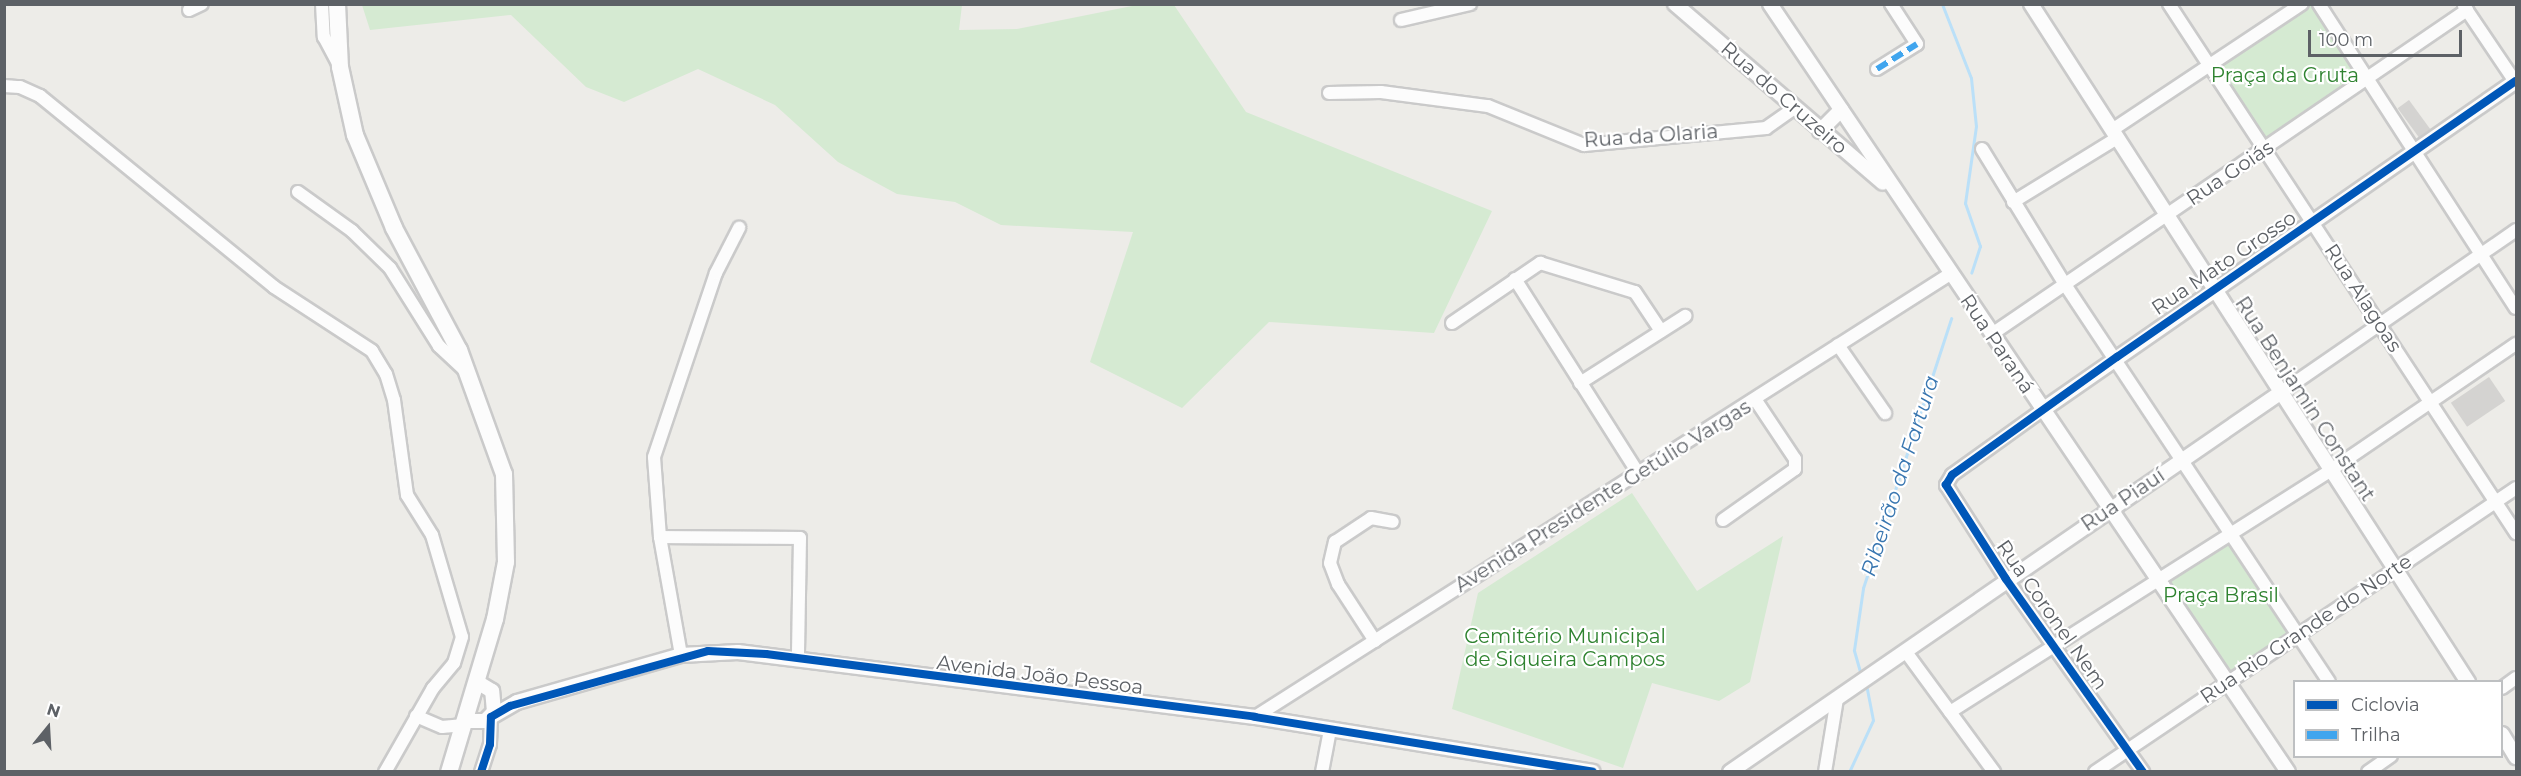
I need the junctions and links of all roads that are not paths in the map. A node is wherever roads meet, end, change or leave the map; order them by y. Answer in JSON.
{"nodes":[{"id":1,"x":202,"y":4,"type":"edge"},
{"id":2,"x":322,"y":4,"type":"edge"},
{"id":3,"x":337,"y":4,"type":"edge"},
{"id":4,"x":1470,"y":4,"type":"edge"},
{"id":5,"x":1676,"y":4,"type":"edge"},
{"id":6,"x":1770,"y":4,"type":"edge"},
{"id":7,"x":1890,"y":4,"type":"edge"},
{"id":8,"x":2031,"y":4,"type":"edge"},
{"id":9,"x":2169,"y":4,"type":"edge"},
{"id":10,"x":2302,"y":4,"type":"edge"},
{"id":11,"x":2319,"y":4,"type":"edge"},
{"id":12,"x":2465,"y":7,"type":"edge"},
{"id":13,"x":189,"y":10,"type":"dead end"},
{"id":14,"x":1401,"y":20,"type":"dead end"},
{"id":15,"x":2210,"y":66,"type":"junction"},
{"id":16,"x":340,"y":67,"type":"junction"},
{"id":17,"x":1877,"y":69,"type":"dead end"},
{"id":18,"x":2368,"y":79,"type":"junction"},
{"id":19,"x":2516,"y":81,"type":"edge"},
{"id":20,"x":4,"y":86,"type":"edge"},
{"id":21,"x":1329,"y":93,"type":"dead end"},
{"id":22,"x":1795,"y":108,"type":"junction"},
{"id":23,"x":1841,"y":110,"type":"junction"},
{"id":24,"x":1820,"y":131,"type":"junction"},
{"id":25,"x":2115,"y":134,"type":"junction"},
{"id":26,"x":1982,"y":149,"type":"dead end"},
{"id":27,"x":2266,"y":149,"type":"junction"},
{"id":28,"x":2415,"y":154,"type":"junction"},
{"id":29,"x":1894,"y":191,"type":"junction"},
{"id":30,"x":298,"y":192,"type":"dead end"},
{"id":31,"x":2013,"y":202,"type":"junction"},
{"id":32,"x":2167,"y":216,"type":"junction"},
{"id":33,"x":2313,"y":223,"type":"junction"},
{"id":34,"x":739,"y":228,"type":"dead end"},
{"id":35,"x":2517,"y":230,"type":"edge"},
{"id":36,"x":2481,"y":255,"type":"junction"},
{"id":37,"x":1950,"y":274,"type":"junction"},
{"id":38,"x":1515,"y":279,"type":"junction"},
{"id":39,"x":2066,"y":286,"type":"junction"},
{"id":40,"x":2214,"y":289,"type":"junction"},
{"id":41,"x":2517,"y":308,"type":"edge"},
{"id":42,"x":1685,"y":316,"type":"dead end"},
{"id":43,"x":1452,"y":323,"type":"dead end"},
{"id":44,"x":2380,"y":325,"type":"junction"},
{"id":45,"x":1661,"y":332,"type":"junction"},
{"id":46,"x":1992,"y":334,"type":"junction"},
{"id":47,"x":2517,"y":344,"type":"edge"},
{"id":48,"x":1838,"y":345,"type":"junction"},
{"id":49,"x":2116,"y":357,"type":"junction"},
{"id":50,"x":463,"y":368,"type":"junction"},
{"id":51,"x":1580,"y":383,"type":"junction"},
{"id":52,"x":2280,"y":393,"type":"junction"},
{"id":53,"x":1755,"y":399,"type":"junction"},
{"id":54,"x":2431,"y":401,"type":"junction"},
{"id":55,"x":2042,"y":411,"type":"junction"},
{"id":56,"x":1885,"y":413,"type":"dead end"},
{"id":57,"x":2185,"y":458,"type":"junction"},
{"id":58,"x":2331,"y":470,"type":"junction"},
{"id":59,"x":1638,"y":473,"type":"junction"},
{"id":60,"x":1952,"y":475,"type":"joint"},
{"id":61,"x":2517,"y":488,"type":"edge"},
{"id":62,"x":2496,"y":502,"type":"junction"},
{"id":63,"x":2109,"y":509,"type":"junction"},
{"id":64,"x":1723,"y":520,"type":"dead end"},
{"id":65,"x":1393,"y":522,"type":"dead end"},
{"id":66,"x":2233,"y":531,"type":"junction"},
{"id":67,"x":2517,"y":533,"type":"edge"},
{"id":68,"x":660,"y":537,"type":"junction"},
{"id":69,"x":2396,"y":568,"type":"junction"},
{"id":70,"x":2006,"y":579,"type":"junction"},
{"id":71,"x":2157,"y":581,"type":"junction"},
{"id":72,"x":2298,"y":632,"type":"junction"},
{"id":73,"x":1375,"y":640,"type":"junction"},
{"id":74,"x":2052,"y":643,"type":"junction"},
{"id":75,"x":1906,"y":652,"type":"junction"},
{"id":76,"x":681,"y":656,"type":"junction"},
{"id":77,"x":798,"y":658,"type":"junction"},
{"id":78,"x":2517,"y":678,"type":"edge"},
{"id":79,"x":2328,"y":680,"type":"edge"},
{"id":80,"x":2467,"y":680,"type":"edge"},
{"id":81,"x":2227,"y":682,"type":"junction"},
{"id":82,"x":485,"y":686,"type":"junction"},
{"id":83,"x":2503,"y":687,"type":"edge"},
{"id":84,"x":1837,"y":699,"type":"junction"},
{"id":85,"x":517,"y":702,"type":"junction"},
{"id":86,"x":1950,"y":712,"type":"junction"},
{"id":87,"x":416,"y":716,"type":"junction"},
{"id":88,"x":491,"y":717,"type":"junction"},
{"id":89,"x":1255,"y":717,"type":"junction"},
{"id":90,"x":465,"y":723,"type":"junction"},
{"id":91,"x":1330,"y":730,"type":"junction"},
{"id":92,"x":2503,"y":736,"type":"edge"},
{"id":93,"x":2127,"y":750,"type":"junction"},
{"id":94,"x":2517,"y":757,"type":"edge"},
{"id":95,"x":2384,"y":762,"type":"edge"},
{"id":96,"x":385,"y":771,"type":"edge"},
{"id":97,"x":449,"y":771,"type":"edge"},
{"id":98,"x":481,"y":771,"type":"edge"},
{"id":99,"x":1322,"y":771,"type":"edge"},
{"id":100,"x":1593,"y":771,"type":"edge"},
{"id":101,"x":1730,"y":771,"type":"edge"},
{"id":102,"x":1825,"y":771,"type":"edge"},
{"id":103,"x":1994,"y":771,"type":"edge"},
{"id":104,"x":2095,"y":771,"type":"edge"},
{"id":105,"x":2143,"y":771,"type":"edge"},
{"id":106,"x":2288,"y":771,"type":"edge"},
{"id":107,"x":2368,"y":771,"type":"edge"}],
"edges":[{"from":1,"to":13,"type":"street"},
{"from":2,"to":16,"type":"street"},
{"from":3,"to":16,"type":"main road"},
{"from":4,"to":14,"type":"street"},
{"from":5,"to":22,"type":"street","name":"Rua do Cruzeiro"},
{"from":6,"to":23,"type":"street","name":"Rua Paraná"},
{"from":7,"to":17,"type":"street"},
{"from":8,"to":25,"type":"street","name":"Rua Benjamin Constant"},
{"from":9,"to":15,"type":"street","name":"Rua Alagoas"},
{"from":10,"to":15,"type":"street"},
{"from":11,"to":18,"type":"street"},
{"from":12,"to":18,"type":"street","name":"Rua Goiás"},
{"from":12,"to":19,"type":"street"},
{"from":15,"to":25,"type":"street"},
{"from":15,"to":27,"type":"street","name":"Rua Alagoas"},
{"from":16,"to":50,"type":"main road"},
{"from":18,"to":27,"type":"street","name":"Rua Goiás"},
{"from":18,"to":28,"type":"street"},
{"from":19,"to":28,"type":"street","name":"Rua Mato Grosso"},
{"from":20,"to":87,"type":"street"},
{"from":21,"to":22,"type":"street","name":"Rua da Olaria"},
{"from":22,"to":24,"type":"street","name":"Rua do Cruzeiro"},
{"from":23,"to":24,"type":"street"},
{"from":23,"to":29,"type":"street","name":"Rua Paraná"},
{"from":24,"to":29,"type":"street","name":"Rua do Cruzeiro"},
{"from":25,"to":31,"type":"street"},
{"from":25,"to":32,"type":"street","name":"Rua Benjamin Constant"},
{"from":26,"to":31,"type":"street"},
{"from":27,"to":32,"type":"street","name":"Rua Goiás"},
{"from":27,"to":33,"type":"street","name":"Rua Alagoas"},
{"from":28,"to":33,"type":"street","name":"Rua Mato Grosso"},
{"from":28,"to":36,"type":"street"},
{"from":29,"to":37,"type":"street","name":"Rua Paraná"},
{"from":30,"to":50,"type":"street"},
{"from":31,"to":39,"type":"street"},
{"from":32,"to":39,"type":"street","name":"Rua Goiás"},
{"from":32,"to":40,"type":"street","name":"Rua Benjamin Constant"},
{"from":33,"to":40,"type":"street","name":"Rua Mato Grosso"},
{"from":33,"to":44,"type":"street","name":"Rua Alagoas"},
{"from":34,"to":68,"type":"street"},
{"from":35,"to":36,"type":"street","name":"Rua Piauí"},
{"from":36,"to":41,"type":"street"},
{"from":36,"to":44,"type":"street","name":"Rua Piauí"},
{"from":37,"to":46,"type":"street","name":"Rua Paraná"},
{"from":37,"to":48,"type":"street","name":"Avenida Presidente Getúlio Vargas"},
{"from":38,"to":43,"type":"street"},
{"from":38,"to":45,"type":"street"},
{"from":38,"to":51,"type":"street"},
{"from":39,"to":46,"type":"street","name":"Rua Goiás"},
{"from":39,"to":49,"type":"street"},
{"from":40,"to":49,"type":"street","name":"Rua Mato Grosso"},
{"from":40,"to":52,"type":"street","name":"Rua Benjamin Constant"},
{"from":42,"to":45,"type":"street"},
{"from":44,"to":52,"type":"street","name":"Rua Piauí"},
{"from":44,"to":54,"type":"street","name":"Rua Alagoas"},
{"from":45,"to":51,"type":"street"},
{"from":46,"to":55,"type":"street","name":"Rua Paraná"},
{"from":47,"to":54,"type":"street"},
{"from":48,"to":53,"type":"street","name":"Avenida Presidente Getúlio Vargas"},
{"from":48,"to":56,"type":"street"},
{"from":49,"to":55,"type":"street","name":"Rua Mato Grosso"},
{"from":49,"to":57,"type":"street"},
{"from":50,"to":82,"type":"main road"},
{"from":51,"to":59,"type":"street"},
{"from":52,"to":57,"type":"street","name":"Rua Piauí"},
{"from":52,"to":58,"type":"street","name":"Rua Benjamin Constant"},
{"from":53,"to":59,"type":"street","name":"Avenida Presidente Getúlio Vargas"},
{"from":53,"to":64,"type":"street"},
{"from":54,"to":58,"type":"street"},
{"from":54,"to":62,"type":"street","name":"Rua Alagoas"},
{"from":55,"to":60,"type":"street","name":"Rua Mato Grosso"},
{"from":55,"to":63,"type":"street","name":"Rua Paraná"},
{"from":57,"to":63,"type":"street","name":"Rua Piauí"},
{"from":57,"to":66,"type":"street"},
{"from":58,"to":66,"type":"street"},
{"from":58,"to":69,"type":"street","name":"Rua Benjamin Constant"},
{"from":59,"to":73,"type":"street","name":"Avenida Presidente Getúlio Vargas"},
{"from":60,"to":70,"type":"street","name":"Rua Coronel Nem"},
{"from":61,"to":62,"type":"street","name":"Rua Rio Grande do Norte"},
{"from":62,"to":67,"type":"street","name":"Rua Alagoas"},
{"from":62,"to":69,"type":"street","name":"Rua Rio Grande do Norte"},
{"from":63,"to":70,"type":"street","name":"Rua Piauí"},
{"from":63,"to":71,"type":"street","name":"Rua Paraná"},
{"from":65,"to":73,"type":"street"},
{"from":66,"to":71,"type":"street"},
{"from":66,"to":72,"type":"street"},
{"from":68,"to":76,"type":"street"},
{"from":68,"to":77,"type":"street"},
{"from":69,"to":72,"type":"street","name":"Rua Rio Grande do Norte"},
{"from":69,"to":80,"type":"street","name":"Rua Benjamin Constant"},
{"from":70,"to":74,"type":"street","name":"Rua Coronel Nem"},
{"from":70,"to":75,"type":"street","name":"Rua Piauí"},
{"from":71,"to":74,"type":"street"},
{"from":71,"to":81,"type":"street","name":"Rua Paraná"},
{"from":72,"to":79,"type":"street"},
{"from":72,"to":81,"type":"street","name":"Rua Rio Grande do Norte"},
{"from":73,"to":89,"type":"street","name":"Avenida Presidente Getúlio Vargas"},
{"from":74,"to":86,"type":"street"},
{"from":74,"to":93,"type":"street","name":"Rua Coronel Nem"},
{"from":75,"to":84,"type":"street","name":"Rua Piauí"},
{"from":75,"to":86,"type":"street"},
{"from":76,"to":77,"type":"street","name":"Avenida João Pessoa"},
{"from":76,"to":85,"type":"street","name":"Avenida João Pessoa"},
{"from":77,"to":89,"type":"street","name":"Avenida João Pessoa"},
{"from":78,"to":83,"type":"street"},
{"from":81,"to":93,"type":"street","name":"Rua Rio Grande do Norte"},
{"from":81,"to":106,"type":"street","name":"Rua Paraná"},
{"from":82,"to":85,"type":"street"},
{"from":82,"to":88,"type":"street"},
{"from":82,"to":90,"type":"main road"},
{"from":84,"to":101,"type":"street","name":"Rua Piauí"},
{"from":84,"to":102,"type":"street"},
{"from":85,"to":88,"type":"street","name":"Avenida João Pessoa"},
{"from":86,"to":103,"type":"street"},
{"from":87,"to":90,"type":"street","name":"Avenida João Pessoa"},
{"from":87,"to":96,"type":"street"},
{"from":88,"to":90,"type":"street","name":"Avenida João Pessoa"},
{"from":88,"to":98,"type":"street"},
{"from":89,"to":91,"type":"street","name":"Avenida João Pessoa"},
{"from":90,"to":97,"type":"main road"},
{"from":91,"to":99,"type":"street"},
{"from":91,"to":100,"type":"street","name":"Avenida João Pessoa"},
{"from":92,"to":94,"type":"street"},
{"from":93,"to":104,"type":"street","name":"Rua Rio Grande do Norte"},
{"from":93,"to":105,"type":"street","name":"Rua Coronel Nem"},
{"from":95,"to":107,"type":"street"}]}
